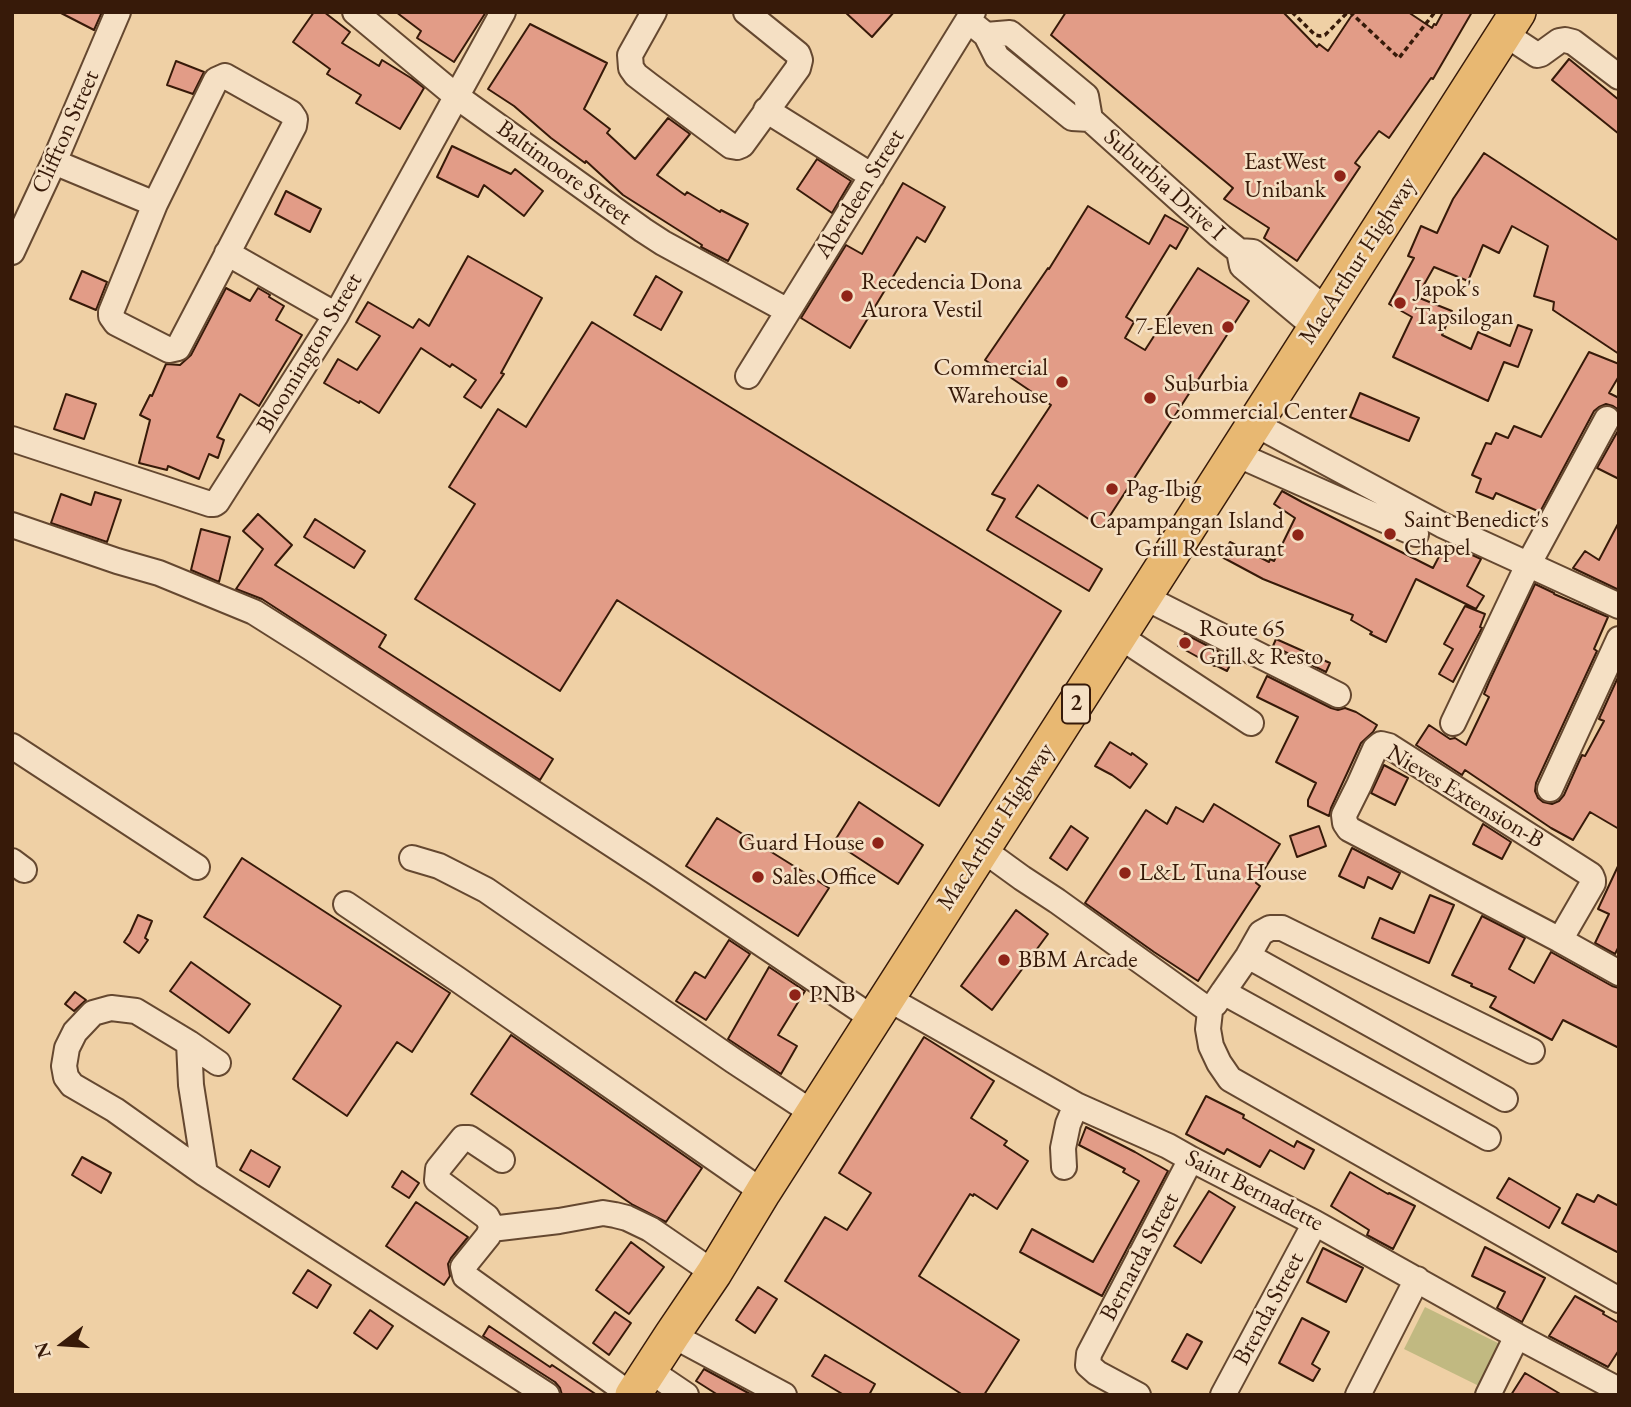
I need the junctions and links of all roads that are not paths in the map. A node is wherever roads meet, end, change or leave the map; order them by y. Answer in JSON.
{"nodes":[{"id":1,"x":118,"y":12,"type":"edge"},
{"id":2,"x":355,"y":12,"type":"edge"},
{"id":3,"x":503,"y":12,"type":"edge"},
{"id":4,"x":654,"y":12,"type":"edge"},
{"id":5,"x":746,"y":12,"type":"edge"},
{"id":6,"x":971,"y":20,"type":"edge"},
{"id":7,"x":1511,"y":23,"type":"edge"},
{"id":8,"x":1619,"y":77,"type":"edge"},
{"id":9,"x":456,"y":96,"type":"junction"},
{"id":10,"x":766,"y":110,"type":"junction"},
{"id":11,"x":54,"y":162,"type":"junction"},
{"id":12,"x":872,"y":176,"type":"junction"},
{"id":13,"x":155,"y":204,"type":"junction"},
{"id":14,"x":12,"y":252,"type":"edge"},
{"id":15,"x":227,"y":253,"type":"junction"},
{"id":16,"x":789,"y":311,"type":"junction"},
{"id":17,"x":336,"y":315,"type":"junction"},
{"id":18,"x":1321,"y":319,"type":"junction"},
{"id":19,"x":748,"y":376,"type":"dead end"},
{"id":20,"x":1606,"y":419,"type":"dead end"},
{"id":21,"x":1255,"y":424,"type":"junction"},
{"id":22,"x":12,"y":439,"type":"edge"},
{"id":23,"x":1236,"y":454,"type":"junction"},
{"id":24,"x":12,"y":525,"type":"edge"},
{"id":25,"x":1416,"y":534,"type":"dead end"},
{"id":26,"x":1528,"y":565,"type":"junction"},
{"id":27,"x":1144,"y":597,"type":"junction"},
{"id":28,"x":1619,"y":606,"type":"edge"},
{"id":29,"x":1119,"y":636,"type":"junction"},
{"id":30,"x":1619,"y":639,"type":"edge"},
{"id":31,"x":1338,"y":695,"type":"dead end"},
{"id":32,"x":1251,"y":723,"type":"dead end"},
{"id":33,"x":1453,"y":723,"type":"dead end"},
{"id":34,"x":12,"y":746,"type":"edge"},
{"id":35,"x":1550,"y":789,"type":"dead end"},
{"id":36,"x":982,"y":849,"type":"junction"},
{"id":37,"x":412,"y":858,"type":"dead end"},
{"id":38,"x":197,"y":867,"type":"dead end"},
{"id":39,"x":346,"y":904,"type":"dead end"},
{"id":40,"x":1560,"y":940,"type":"junction"},
{"id":41,"x":1248,"y":956,"type":"junction"},
{"id":42,"x":1619,"y":973,"type":"edge"},
{"id":43,"x":1217,"y":1001,"type":"junction"},
{"id":44,"x":880,"y":1009,"type":"junction"},
{"id":45,"x":189,"y":1043,"type":"junction"},
{"id":46,"x":1532,"y":1051,"type":"dead end"},
{"id":47,"x":218,"y":1063,"type":"dead end"},
{"id":48,"x":1505,"y":1099,"type":"dead end"},
{"id":49,"x":1076,"y":1105,"type":"junction"},
{"id":50,"x":813,"y":1113,"type":"junction"},
{"id":51,"x":1488,"y":1138,"type":"dead end"},
{"id":52,"x":1191,"y":1159,"type":"junction"},
{"id":53,"x":502,"y":1160,"type":"dead end"},
{"id":54,"x":1064,"y":1167,"type":"dead end"},
{"id":55,"x":205,"y":1174,"type":"junction"},
{"id":56,"x":763,"y":1192,"type":"junction"},
{"id":57,"x":1315,"y":1223,"type":"junction"},
{"id":58,"x":491,"y":1229,"type":"junction"},
{"id":59,"x":714,"y":1273,"type":"junction"},
{"id":60,"x":1417,"y":1279,"type":"junction"},
{"id":61,"x":1619,"y":1300,"type":"edge"},
{"id":62,"x":671,"y":1335,"type":"junction"},
{"id":63,"x":1517,"y":1336,"type":"junction"},
{"id":64,"x":638,"y":1387,"type":"edge"},
{"id":65,"x":1616,"y":1391,"type":"edge"},
{"id":66,"x":547,"y":1395,"type":"edge"},
{"id":67,"x":686,"y":1395,"type":"edge"},
{"id":68,"x":784,"y":1395,"type":"edge"},
{"id":69,"x":1138,"y":1395,"type":"edge"},
{"id":70,"x":1223,"y":1395,"type":"edge"},
{"id":71,"x":1358,"y":1395,"type":"edge"},
{"id":72,"x":1488,"y":1395,"type":"edge"}],
"edges":[{"from":1,"to":11,"type":"street","name":"Cliffton Street"},
{"from":2,"to":9,"type":"street","name":"Baltimoore Street"},
{"from":3,"to":9,"type":"street","name":"Bloomington Street"},
{"from":4,"to":10,"type":"street"},
{"from":5,"to":10,"type":"street"},
{"from":6,"to":12,"type":"street","name":"Aberdeen Street"},
{"from":6,"to":18,"type":"street","name":"Suburbia Drive I"},
{"from":7,"to":8,"type":"street"},
{"from":7,"to":18,"type":"highway","name":"MacArthur Highway","number":"2"},
{"from":9,"to":16,"type":"street","name":"Baltimoore Street"},
{"from":9,"to":17,"type":"street","name":"Bloomington Street"},
{"from":10,"to":12,"type":"street"},
{"from":11,"to":13,"type":"street"},
{"from":11,"to":14,"type":"street","name":"Cliffton Street"},
{"from":12,"to":16,"type":"street","name":"Aberdeen Street"},
{"from":13,"to":15,"type":"street"},
{"from":13,"to":15,"type":"street"},
{"from":15,"to":17,"type":"street"},
{"from":16,"to":19,"type":"street","name":"Aberdeen Street"},
{"from":17,"to":22,"type":"street","name":"Bloomington Street"},
{"from":18,"to":21,"type":"highway","name":"MacArthur Highway","number":"2"},
{"from":20,"to":26,"type":"street"},
{"from":21,"to":23,"type":"highway","name":"MacArthur Highway","number":"2"},
{"from":21,"to":26,"type":"street"},
{"from":23,"to":25,"type":"street"},
{"from":23,"to":27,"type":"highway","name":"MacArthur Highway","number":"2"},
{"from":24,"to":44,"type":"street","name":"Saint Bernadette"},
{"from":26,"to":28,"type":"street"},
{"from":26,"to":33,"type":"street"},
{"from":27,"to":29,"type":"highway","name":"MacArthur Highway","number":"2"},
{"from":27,"to":31,"type":"street"},
{"from":29,"to":32,"type":"street"},
{"from":29,"to":36,"type":"highway","name":"MacArthur Highway","number":"2"},
{"from":30,"to":35,"type":"street"},
{"from":34,"to":38,"type":"street"},
{"from":36,"to":43,"type":"street"},
{"from":36,"to":44,"type":"highway","name":"MacArthur Highway","number":"2"},
{"from":37,"to":50,"type":"street"},
{"from":39,"to":56,"type":"street"},
{"from":40,"to":40,"type":"street","name":"Nieves Extension-B"},
{"from":40,"to":42,"type":"street","name":"Nieves Extension-B"},
{"from":41,"to":43,"type":"street"},
{"from":41,"to":46,"type":"street"},
{"from":41,"to":48,"type":"street"},
{"from":43,"to":51,"type":"street"},
{"from":43,"to":61,"type":"street"},
{"from":44,"to":49,"type":"street","name":"Saint Bernadette"},
{"from":44,"to":50,"type":"highway","name":"MacArthur Highway","number":"2"},
{"from":45,"to":47,"type":"street"},
{"from":45,"to":55,"type":"street"},
{"from":45,"to":55,"type":"street"},
{"from":49,"to":52,"type":"street","name":"Saint Bernadette"},
{"from":49,"to":54,"type":"street"},
{"from":50,"to":56,"type":"highway","name":"MacArthur Highway","number":"2"},
{"from":52,"to":57,"type":"street","name":"Saint Bernadette"},
{"from":52,"to":69,"type":"street","name":"Bernarda Street"},
{"from":53,"to":58,"type":"street"},
{"from":55,"to":66,"type":"street"},
{"from":56,"to":59,"type":"highway","name":"MacArthur Highway","number":"2"},
{"from":57,"to":60,"type":"street","name":"Saint Bernadette"},
{"from":57,"to":70,"type":"street","name":"Brenda Street"},
{"from":58,"to":59,"type":"street"},
{"from":58,"to":64,"type":"street"},
{"from":59,"to":62,"type":"highway","name":"MacArthur Highway","number":"2"},
{"from":60,"to":63,"type":"street","name":"Saint Bernadette"},
{"from":60,"to":71,"type":"street"},
{"from":62,"to":64,"type":"highway","name":"MacArthur Highway","number":"2"},
{"from":62,"to":68,"type":"street"},
{"from":63,"to":65,"type":"street","name":"Saint Bernadette"},
{"from":63,"to":72,"type":"street"},
{"from":64,"to":67,"type":"street"}]}
